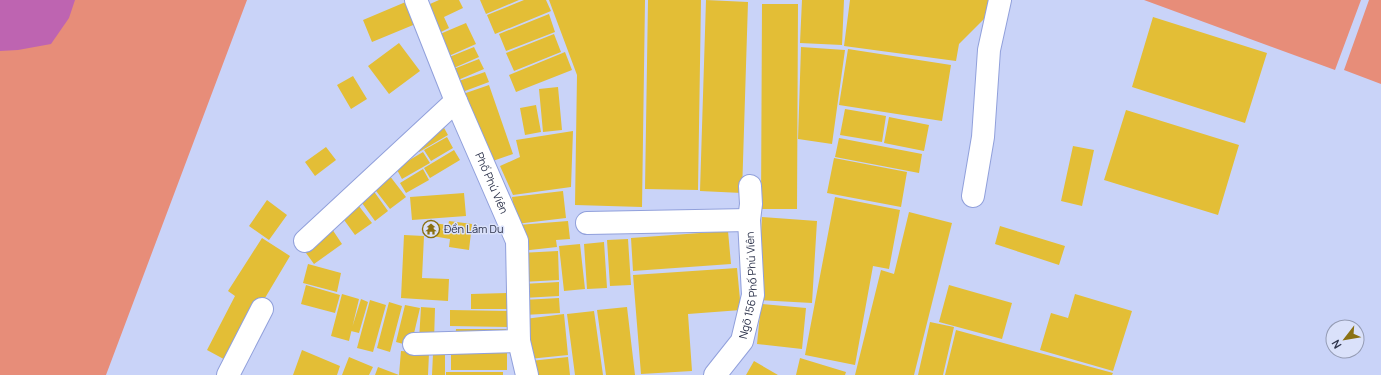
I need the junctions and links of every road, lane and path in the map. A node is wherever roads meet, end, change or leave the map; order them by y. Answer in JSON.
{"nodes":[{"id":1,"x":416,"y":0,"type":"edge"},
{"id":2,"x":1000,"y":0,"type":"edge"},
{"id":3,"x":456,"y":101,"type":"junction"},
{"id":4,"x":750,"y":186,"type":"dead end"},
{"id":5,"x":973,"y":196,"type":"dead end"},
{"id":6,"x":749,"y":220,"type":"junction"},
{"id":7,"x":587,"y":224,"type":"dead end"},
{"id":8,"x":306,"y":241,"type":"dead end"},
{"id":9,"x":262,"y":309,"type":"dead end"},
{"id":10,"x":519,"y":341,"type":"junction"},
{"id":11,"x":414,"y":344,"type":"dead end"},
{"id":12,"x":228,"y":375,"type":"edge"},
{"id":13,"x":527,"y":375,"type":"edge"},
{"id":14,"x":715,"y":375,"type":"edge"}],
"edges":[{"from":1,"to":3,"type":"street","name":"Phố Phú Viên"},
{"from":2,"to":5,"type":"street"},
{"from":3,"to":8,"type":"street"},
{"from":3,"to":10,"type":"street","name":"Phố Phú Viên"},
{"from":4,"to":6,"type":"street","name":"Ngõ 156 Phố Phú Viên"},
{"from":6,"to":7,"type":"street"},
{"from":6,"to":14,"type":"street","name":"Ngõ 156 Phố Phú Viên"},
{"from":9,"to":12,"type":"street"},
{"from":10,"to":11,"type":"street"},
{"from":10,"to":13,"type":"street","name":"Phố Phú Viên"}]}
